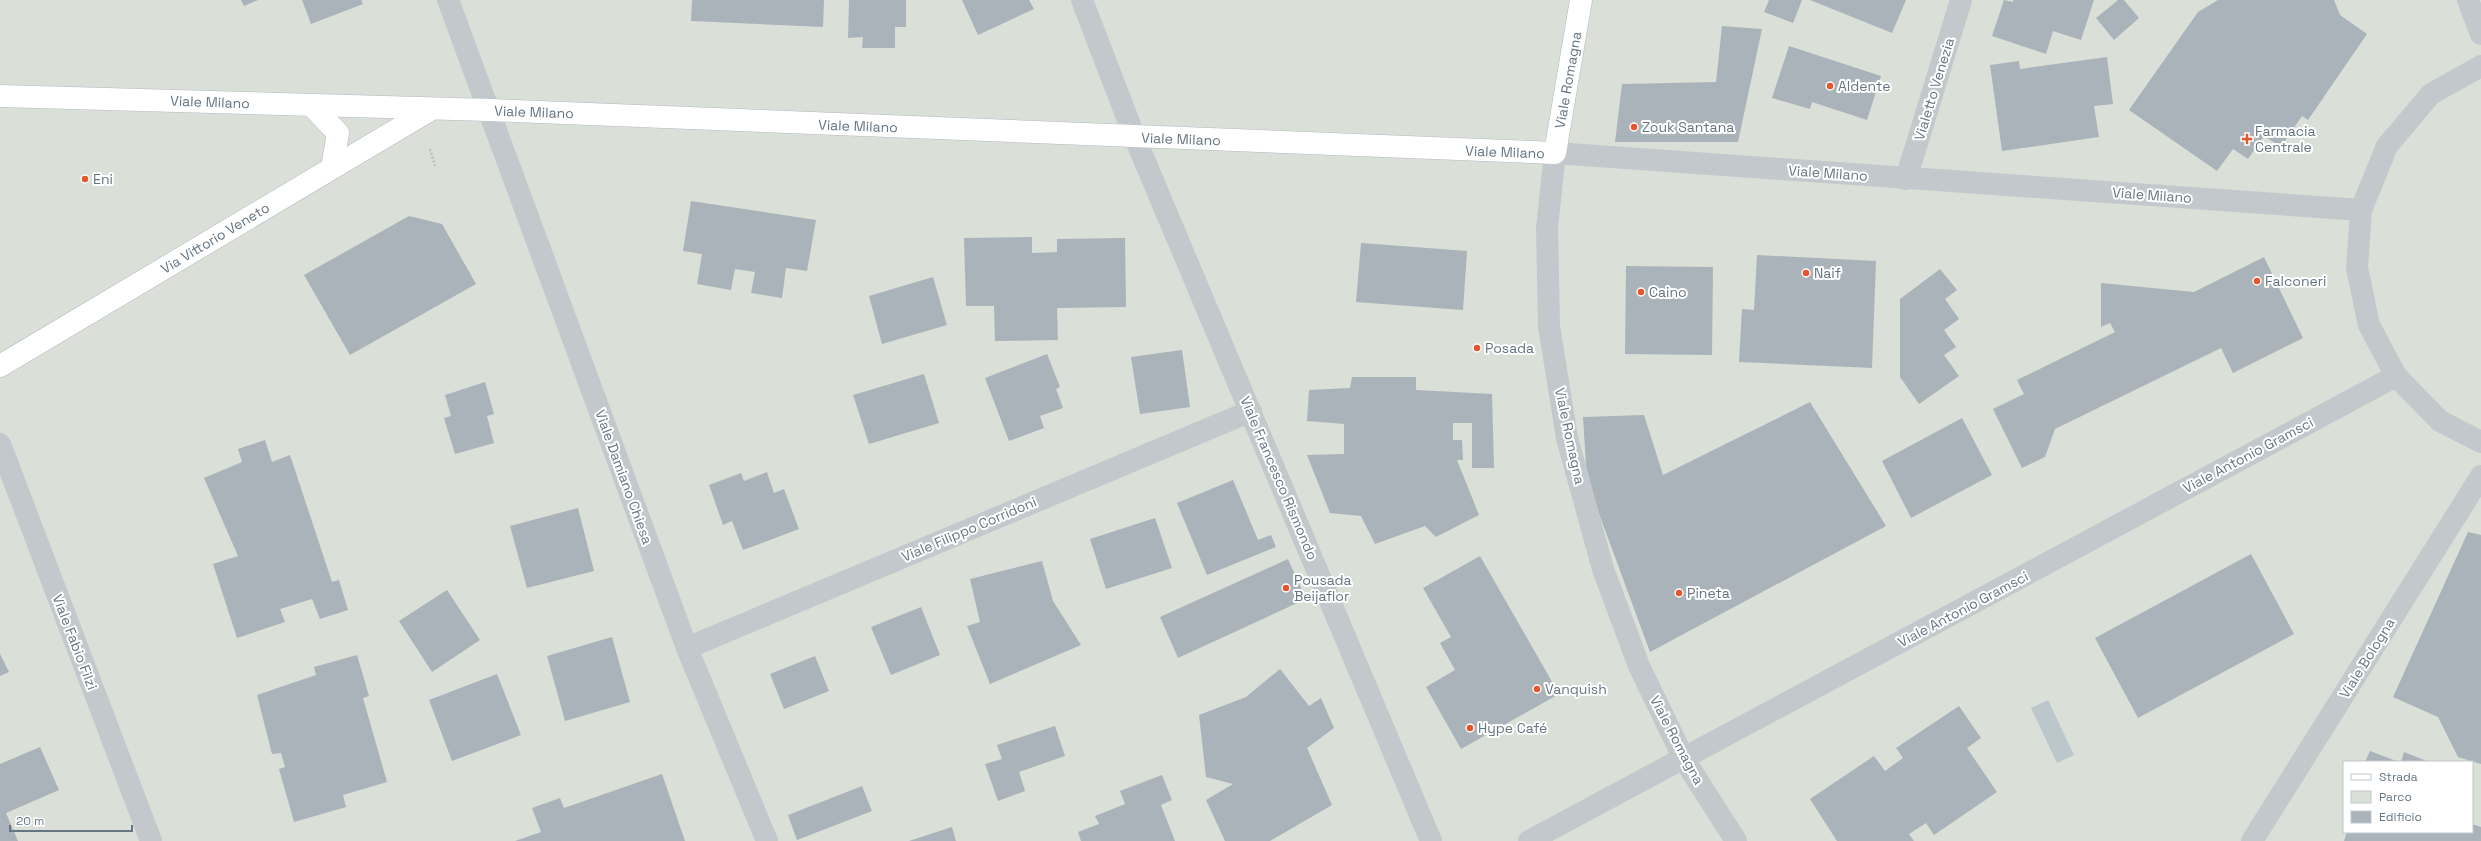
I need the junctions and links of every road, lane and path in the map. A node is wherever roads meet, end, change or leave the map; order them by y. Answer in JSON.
{"nodes":[{"id":1,"x":448,"y":0,"type":"edge"},
{"id":2,"x":1082,"y":0,"type":"edge"},
{"id":3,"x":1581,"y":0,"type":"edge"},
{"id":4,"x":1961,"y":0,"type":"edge"},
{"id":5,"x":2468,"y":0,"type":"edge"},
{"id":6,"x":2481,"y":34,"type":"edge"},
{"id":7,"x":2481,"y":66,"type":"edge"},
{"id":8,"x":0,"y":96,"type":"edge"},
{"id":9,"x":311,"y":105,"type":"junction"},
{"id":10,"x":430,"y":110,"type":"junction"},
{"id":11,"x":489,"y":110,"type":"junction"},
{"id":12,"x":1135,"y":138,"type":"junction"},
{"id":13,"x":1555,"y":154,"type":"junction"},
{"id":14,"x":332,"y":168,"type":"junction"},
{"id":15,"x":1906,"y":178,"type":"junction"},
{"id":16,"x":2361,"y":210,"type":"junction"},
{"id":17,"x":0,"y":366,"type":"edge"},
{"id":18,"x":2396,"y":376,"type":"junction"},
{"id":19,"x":1251,"y":411,"type":"junction"},
{"id":20,"x":2481,"y":442,"type":"edge"},
{"id":21,"x":0,"y":444,"type":"edge"},
{"id":22,"x":2481,"y":476,"type":"edge"},
{"id":23,"x":687,"y":648,"type":"junction"},
{"id":24,"x":1684,"y":759,"type":"junction"},
{"id":25,"x":151,"y":841,"type":"edge"},
{"id":26,"x":767,"y":841,"type":"edge"},
{"id":27,"x":1431,"y":841,"type":"edge"},
{"id":28,"x":1529,"y":841,"type":"edge"},
{"id":29,"x":1736,"y":841,"type":"edge"},
{"id":30,"x":2252,"y":841,"type":"edge"}],
"edges":[{"from":1,"to":11,"type":"street","name":"Viale Damiano Chiesa"},
{"from":2,"to":12,"type":"street","name":"Viale Francesco Rismondo"},
{"from":3,"to":13,"type":"street","name":"Viale Romagna"},
{"from":4,"to":15,"type":"street","name":"Vialetto Venezia"},
{"from":5,"to":6,"type":"street"},
{"from":7,"to":16,"type":"street"},
{"from":8,"to":9,"type":"street","name":"Viale Milano"},
{"from":9,"to":10,"type":"street","name":"Viale Milano"},
{"from":9,"to":14,"type":"street"},
{"from":10,"to":11,"type":"street","name":"Viale Milano"},
{"from":10,"to":14,"type":"street","name":"Via Vittorio Veneto"},
{"from":11,"to":12,"type":"street","name":"Viale Milano"},
{"from":11,"to":23,"type":"street","name":"Viale Damiano Chiesa"},
{"from":12,"to":13,"type":"street","name":"Viale Milano"},
{"from":12,"to":19,"type":"street","name":"Viale Francesco Rismondo"},
{"from":13,"to":15,"type":"street","name":"Viale Milano"},
{"from":13,"to":24,"type":"street","name":"Viale Romagna"},
{"from":14,"to":17,"type":"street","name":"Via Vittorio Veneto"},
{"from":15,"to":16,"type":"street","name":"Viale Milano"},
{"from":16,"to":18,"type":"street"},
{"from":18,"to":20,"type":"street"},
{"from":18,"to":24,"type":"street","name":"Viale Antonio Gramsci"},
{"from":19,"to":23,"type":"street","name":"Viale Filippo Corridoni"},
{"from":19,"to":27,"type":"street","name":"Viale Francesco Rismondo"},
{"from":21,"to":25,"type":"street","name":"Viale Fabio Filzi"},
{"from":22,"to":30,"type":"street","name":"Viale Bologna"},
{"from":23,"to":26,"type":"street","name":"Viale Damiano Chiesa"},
{"from":24,"to":28,"type":"street","name":"Viale Antonio Gramsci"},
{"from":24,"to":29,"type":"street","name":"Viale Romagna"}]}
